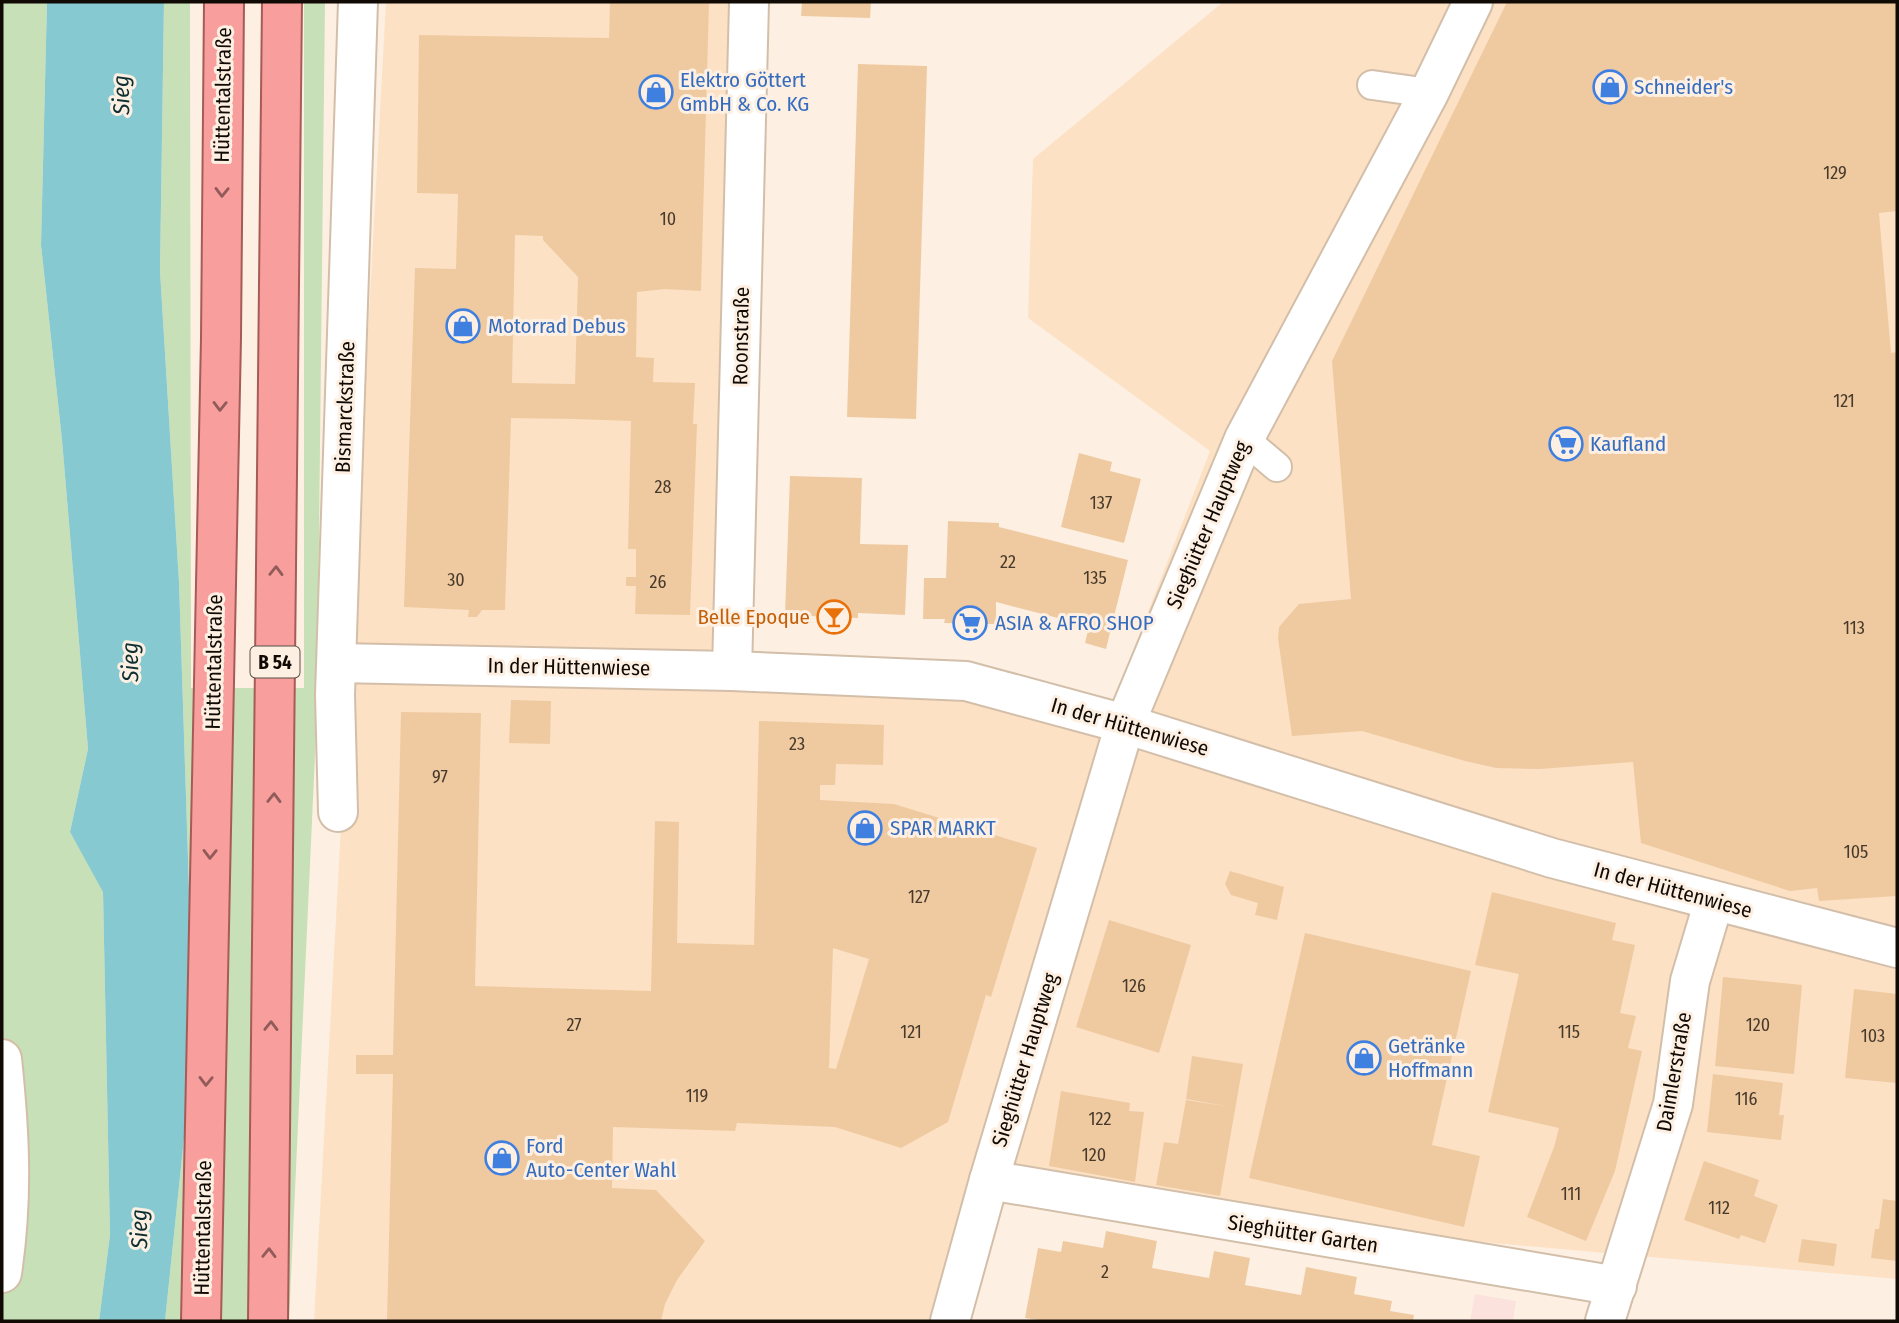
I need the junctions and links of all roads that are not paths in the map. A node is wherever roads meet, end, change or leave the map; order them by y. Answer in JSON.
{"nodes":[{"id":1,"x":224,"y":2,"type":"edge"},
{"id":2,"x":282,"y":2,"type":"edge"},
{"id":3,"x":358,"y":2,"type":"edge"},
{"id":4,"x":749,"y":2,"type":"edge"},
{"id":5,"x":1473,"y":2,"type":"edge"},
{"id":6,"x":1372,"y":85,"type":"dead end"},
{"id":7,"x":1429,"y":93,"type":"junction"},
{"id":8,"x":1244,"y":439,"type":"junction"},
{"id":9,"x":1277,"y":467,"type":"dead end"},
{"id":10,"x":337,"y":663,"type":"junction"},
{"id":11,"x":732,"y":671,"type":"junction"},
{"id":12,"x":1125,"y":724,"type":"junction"},
{"id":13,"x":338,"y":812,"type":"dead end"},
{"id":14,"x":1714,"y":901,"type":"junction"},
{"id":15,"x":1897,"y":948,"type":"edge"},
{"id":16,"x":2,"y":1059,"type":"edge"},
{"id":17,"x":989,"y":1180,"type":"junction"},
{"id":18,"x":2,"y":1273,"type":"edge"},
{"id":19,"x":1617,"y":1286,"type":"junction"},
{"id":20,"x":201,"y":1321,"type":"edge"},
{"id":21,"x":268,"y":1321,"type":"edge"},
{"id":22,"x":950,"y":1321,"type":"edge"},
{"id":23,"x":1605,"y":1321,"type":"edge"}],
"edges":[{"from":1,"to":20,"type":"highway","name":"Hüttentalstraße","one_way":true},
{"from":21,"to":2,"type":"highway","number":"B 54","one_way":true},
{"from":3,"to":10,"type":"street","name":"Bismarckstraße"},
{"from":4,"to":11,"type":"street","name":"Roonstraße"},
{"from":5,"to":7,"type":"street","name":"Sieghütter Hauptweg"},
{"from":6,"to":7,"type":"lane"},
{"from":7,"to":8,"type":"street","name":"Sieghütter Hauptweg"},
{"from":8,"to":9,"type":"lane"},
{"from":8,"to":12,"type":"street","name":"Sieghütter Hauptweg"},
{"from":10,"to":11,"type":"street","name":"In der Hüttenwiese"},
{"from":10,"to":13,"type":"street","name":"Bismarckstraße"},
{"from":11,"to":12,"type":"street","name":"In der Hüttenwiese"},
{"from":12,"to":14,"type":"street","name":"In der Hüttenwiese"},
{"from":12,"to":17,"type":"street","name":"Sieghütter Hauptweg"},
{"from":14,"to":15,"type":"street","name":"In der Hüttenwiese"},
{"from":14,"to":19,"type":"street","name":"Daimlerstraße"},
{"from":16,"to":18,"type":"street"},
{"from":17,"to":19,"type":"street","name":"Sieghütter Garten"},
{"from":17,"to":22,"type":"street","name":"Sieghütter Hauptweg"},
{"from":19,"to":23,"type":"street","name":"Daimlerstraße"}]}
